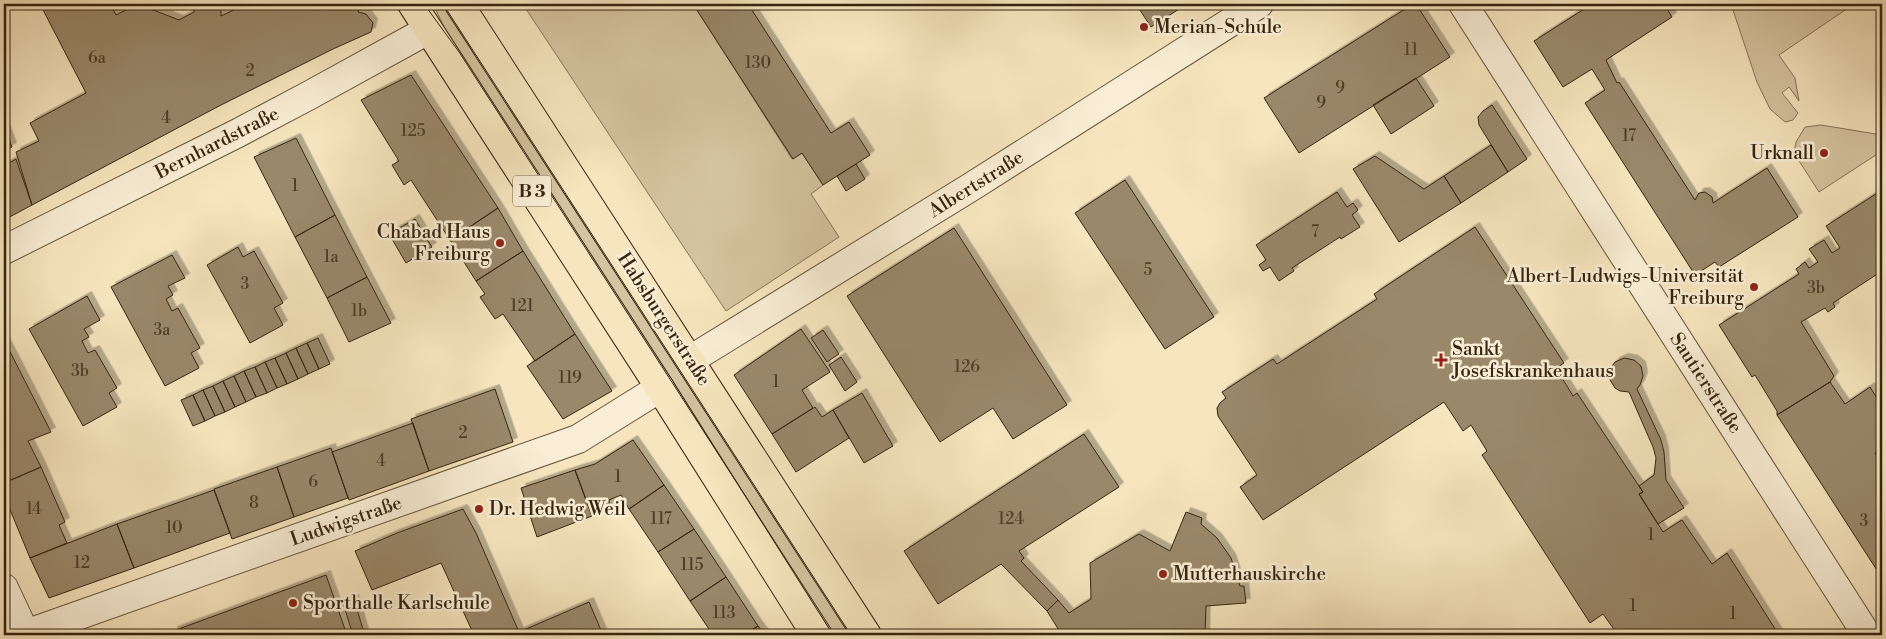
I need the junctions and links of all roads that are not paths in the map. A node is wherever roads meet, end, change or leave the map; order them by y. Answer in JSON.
{"nodes":[{"id":1,"x":412,"y":4,"type":"edge"},
{"id":2,"x":1259,"y":4,"type":"edge"},
{"id":3,"x":1463,"y":4,"type":"edge"},
{"id":4,"x":466,"y":7,"type":"edge"},
{"id":5,"x":428,"y":30,"type":"junction"},
{"id":6,"x":4,"y":250,"type":"edge"},
{"id":7,"x":690,"y":360,"type":"junction"},
{"id":8,"x":660,"y":388,"type":"junction"},
{"id":9,"x":4,"y":588,"type":"edge"},
{"id":10,"x":25,"y":635,"type":"edge"},
{"id":11,"x":816,"y":635,"type":"edge"},
{"id":12,"x":867,"y":635,"type":"edge"},
{"id":13,"x":1867,"y":635,"type":"edge"}],
"edges":[{"from":1,"to":5,"type":"main road","number":"B 3"},
{"from":2,"to":7,"type":"street","name":"Albertstraße"},
{"from":3,"to":13,"type":"street","name":"Sautierstraße"},
{"from":4,"to":7,"type":"main road","name":"Habsburgerstraße","number":"B 3"},
{"from":5,"to":6,"type":"street","name":"Bernhardstraße"},
{"from":5,"to":8,"type":"main road","number":"B 3"},
{"from":7,"to":12,"type":"main road","name":"Habsburgerstraße","number":"B 3"},
{"from":8,"to":10,"type":"street","name":"Ludwigstraße"},
{"from":8,"to":11,"type":"main road","number":"B 3"},
{"from":9,"to":10,"type":"street"}]}
